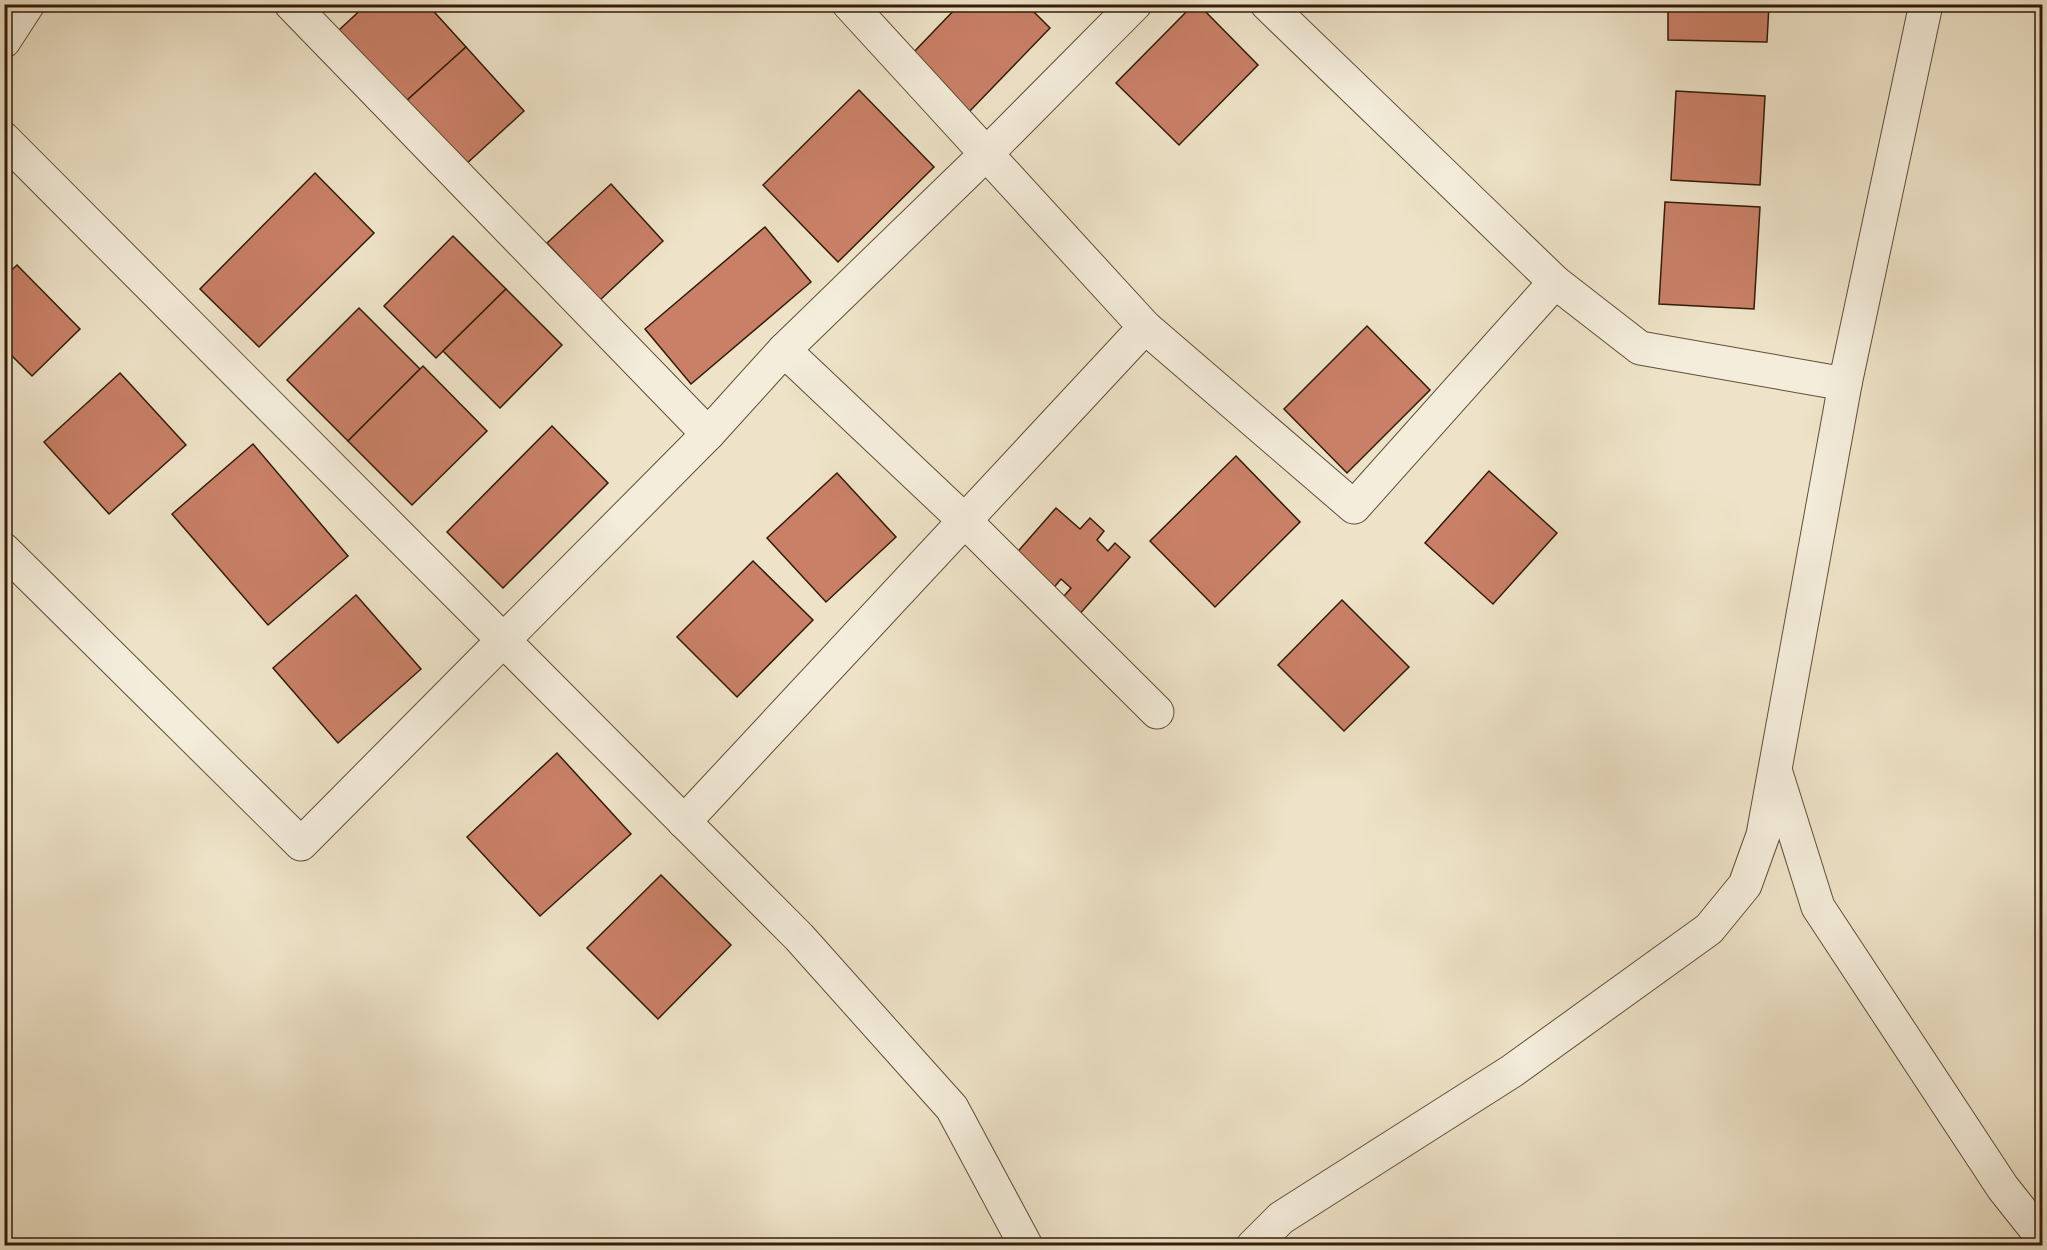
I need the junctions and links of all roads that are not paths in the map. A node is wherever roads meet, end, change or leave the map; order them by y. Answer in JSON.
{"nodes":[{"id":1,"x":28,"y":4,"type":"edge"},
{"id":2,"x":291,"y":4,"type":"edge"},
{"id":3,"x":849,"y":4,"type":"edge"},
{"id":4,"x":1135,"y":4,"type":"edge"},
{"id":5,"x":1267,"y":4,"type":"edge"},
{"id":6,"x":1926,"y":4,"type":"edge"},
{"id":7,"x":4,"y":41,"type":"edge"},
{"id":8,"x":4,"y":139,"type":"edge"},
{"id":9,"x":986,"y":154,"type":"junction"},
{"id":10,"x":1555,"y":282,"type":"junction"},
{"id":11,"x":1145,"y":327,"type":"junction"},
{"id":12,"x":784,"y":350,"type":"junction"},
{"id":13,"x":1845,"y":384,"type":"junction"},
{"id":14,"x":708,"y":434,"type":"junction"},
{"id":15,"x":966,"y":522,"type":"junction"},
{"id":16,"x":4,"y":550,"type":"edge"},
{"id":17,"x":503,"y":640,"type":"junction"},
{"id":18,"x":1157,"y":712,"type":"dead end"},
{"id":19,"x":1775,"y":769,"type":"junction"},
{"id":20,"x":684,"y":822,"type":"junction"},
{"id":21,"x":2043,"y":1237,"type":"edge"},
{"id":22,"x":1026,"y":1245,"type":"edge"},
{"id":23,"x":1253,"y":1245,"type":"edge"}],
"edges":[{"from":1,"to":7,"type":"street"},
{"from":2,"to":14,"type":"street"},
{"from":3,"to":9,"type":"street"},
{"from":4,"to":9,"type":"street"},
{"from":5,"to":10,"type":"street"},
{"from":6,"to":13,"type":"street"},
{"from":8,"to":17,"type":"street"},
{"from":9,"to":11,"type":"street"},
{"from":9,"to":12,"type":"street"},
{"from":10,"to":11,"type":"street"},
{"from":10,"to":13,"type":"street"},
{"from":11,"to":15,"type":"street"},
{"from":12,"to":14,"type":"street"},
{"from":12,"to":15,"type":"street"},
{"from":13,"to":19,"type":"street"},
{"from":14,"to":17,"type":"street"},
{"from":15,"to":18,"type":"street"},
{"from":15,"to":20,"type":"street"},
{"from":16,"to":17,"type":"street"},
{"from":17,"to":20,"type":"street"},
{"from":19,"to":21,"type":"street"},
{"from":19,"to":23,"type":"street"},
{"from":20,"to":22,"type":"street"}]}
